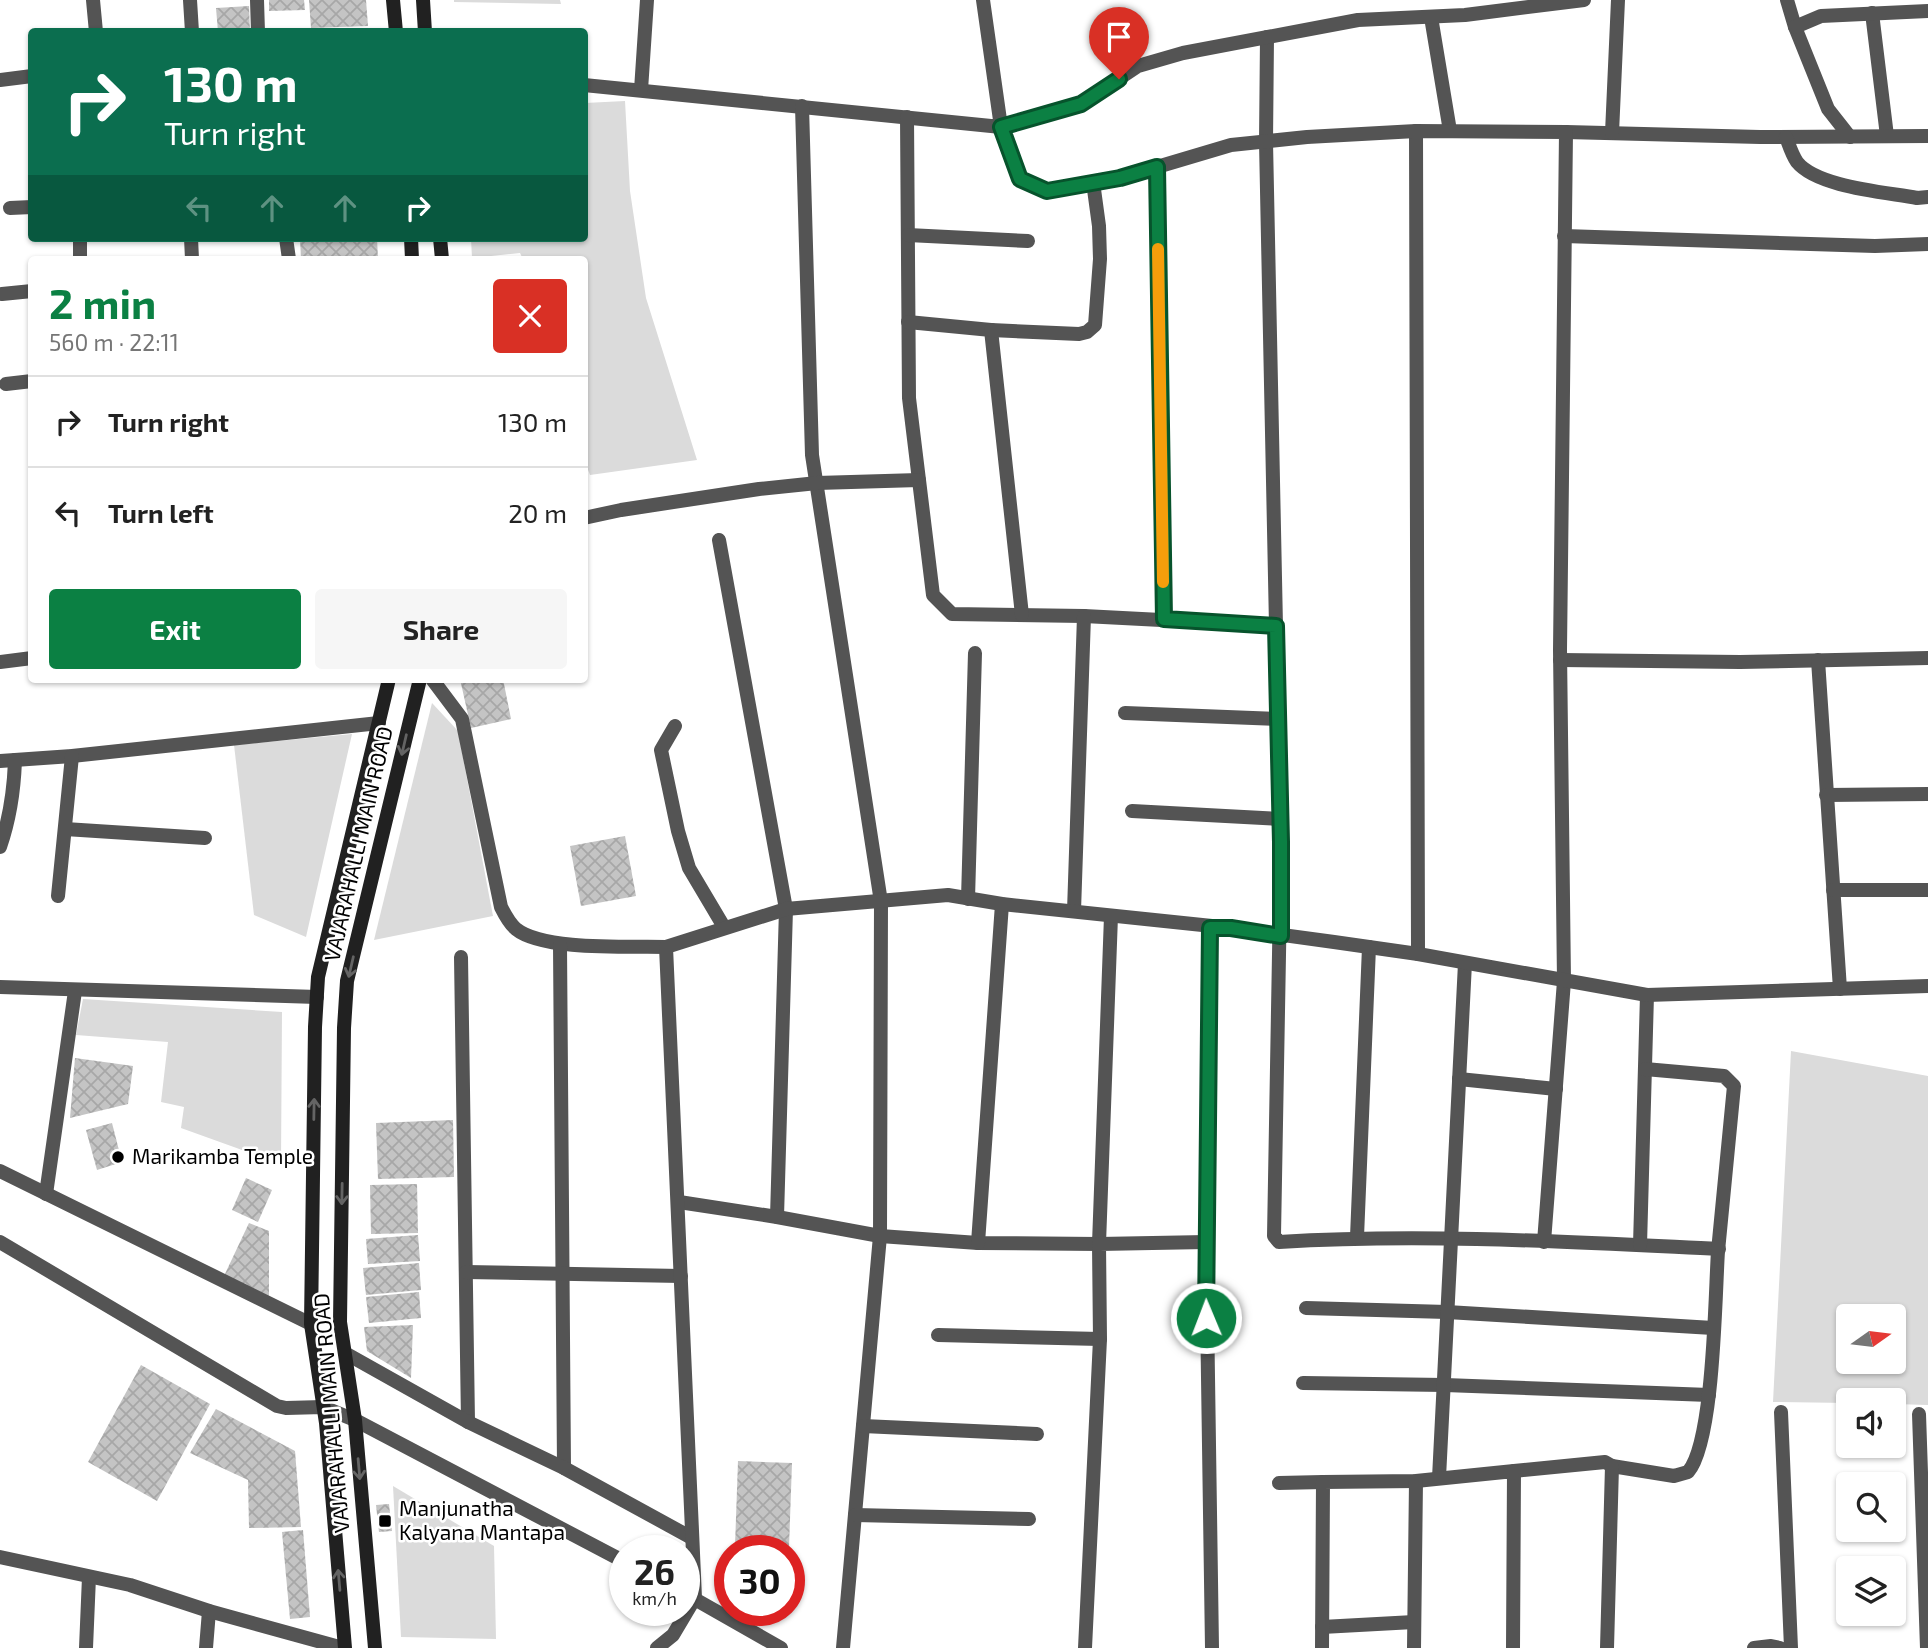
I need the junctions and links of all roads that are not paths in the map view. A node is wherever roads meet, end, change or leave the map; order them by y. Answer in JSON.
{"nodes":[{"id":1,"x":93,"y":0,"type":"edge"},
{"id":2,"x":190,"y":0,"type":"edge"},
{"id":3,"x":257,"y":0,"type":"edge"},
{"id":4,"x":393,"y":0,"type":"edge"},
{"id":5,"x":423,"y":0,"type":"edge"},
{"id":6,"x":647,"y":0,"type":"edge"},
{"id":7,"x":983,"y":0,"type":"edge"},
{"id":8,"x":1584,"y":0,"type":"edge"},
{"id":9,"x":1618,"y":0,"type":"edge"},
{"id":10,"x":1787,"y":0,"type":"edge"},
{"id":11,"x":1928,"y":11,"type":"edge"},
{"id":12,"x":1872,"y":13,"type":"junction"},
{"id":13,"x":1430,"y":17,"type":"junction"},
{"id":14,"x":1795,"y":27,"type":"junction"},
{"id":15,"x":96,"y":28,"type":"edge"},
{"id":16,"x":192,"y":28,"type":"edge"},
{"id":17,"x":258,"y":28,"type":"edge"},
{"id":18,"x":396,"y":28,"type":"edge"},
{"id":19,"x":425,"y":28,"type":"edge"},
{"id":20,"x":1267,"y":37,"type":"junction"},
{"id":21,"x":28,"y":76,"type":"edge"},
{"id":22,"x":0,"y":80,"type":"edge"},
{"id":23,"x":588,"y":85,"type":"edge"},
{"id":24,"x":641,"y":90,"type":"junction"},
{"id":25,"x":802,"y":106,"type":"junction"},
{"id":26,"x":907,"y":117,"type":"junction"},
{"id":27,"x":1001,"y":127,"type":"junction"},
{"id":28,"x":1416,"y":131,"type":"junction"},
{"id":29,"x":1450,"y":131,"type":"junction"},
{"id":30,"x":1566,"y":132,"type":"junction"},
{"id":31,"x":1612,"y":133,"type":"junction"},
{"id":32,"x":1850,"y":136,"type":"junction"},
{"id":33,"x":1887,"y":136,"type":"junction"},
{"id":34,"x":1928,"y":136,"type":"edge"},
{"id":35,"x":1786,"y":137,"type":"junction"},
{"id":36,"x":1266,"y":142,"type":"junction"},
{"id":37,"x":1157,"y":167,"type":"junction"},
{"id":38,"x":1093,"y":183,"type":"junction"},
{"id":39,"x":1928,"y":197,"type":"edge"},
{"id":40,"x":28,"y":207,"type":"edge"},
{"id":41,"x":10,"y":208,"type":"dead end"},
{"id":42,"x":908,"y":235,"type":"junction"},
{"id":43,"x":1564,"y":236,"type":"junction"},
{"id":44,"x":1028,"y":241,"type":"dead end"},
{"id":45,"x":1928,"y":244,"type":"edge"},
{"id":46,"x":28,"y":291,"type":"edge"},
{"id":47,"x":2,"y":294,"type":"edge"},
{"id":48,"x":908,"y":323,"type":"junction"},
{"id":49,"x":991,"y":330,"type":"junction"},
{"id":50,"x":28,"y":381,"type":"edge"},
{"id":51,"x":6,"y":384,"type":"dead end"},
{"id":52,"x":919,"y":480,"type":"junction"},
{"id":53,"x":817,"y":483,"type":"junction"},
{"id":54,"x":588,"y":518,"type":"edge"},
{"id":55,"x":719,"y":540,"type":"dead end"},
{"id":56,"x":1022,"y":615,"type":"junction"},
{"id":57,"x":1084,"y":616,"type":"junction"},
{"id":58,"x":1164,"y":619,"type":"junction"},
{"id":59,"x":1276,"y":626,"type":"junction"},
{"id":60,"x":975,"y":653,"type":"dead end"},
{"id":61,"x":28,"y":658,"type":"edge"},
{"id":62,"x":1928,"y":658,"type":"edge"},
{"id":63,"x":1560,"y":660,"type":"junction"},
{"id":64,"x":1818,"y":660,"type":"junction"},
{"id":65,"x":0,"y":662,"type":"edge"},
{"id":66,"x":388,"y":683,"type":"edge"},
{"id":67,"x":419,"y":683,"type":"edge"},
{"id":68,"x":435,"y":683,"type":"edge"},
{"id":69,"x":1125,"y":713,"type":"dead end"},
{"id":70,"x":1278,"y":719,"type":"junction"},
{"id":71,"x":379,"y":723,"type":"junction"},
{"id":72,"x":675,"y":726,"type":"dead end"},
{"id":73,"x":72,"y":757,"type":"junction"},
{"id":74,"x":15,"y":760,"type":"junction"},
{"id":75,"x":0,"y":761,"type":"edge"},
{"id":76,"x":1928,"y":794,"type":"edge"},
{"id":77,"x":1826,"y":796,"type":"junction"},
{"id":78,"x":1132,"y":811,"type":"dead end"},
{"id":79,"x":1281,"y":820,"type":"junction"},
{"id":80,"x":65,"y":829,"type":"junction"},
{"id":81,"x":205,"y":838,"type":"dead end"},
{"id":82,"x":0,"y":847,"type":"edge"},
{"id":83,"x":1833,"y":890,"type":"junction"},
{"id":84,"x":1928,"y":890,"type":"edge"},
{"id":85,"x":58,"y":896,"type":"dead end"},
{"id":86,"x":968,"y":899,"type":"junction"},
{"id":87,"x":881,"y":902,"type":"junction"},
{"id":88,"x":1002,"y":904,"type":"junction"},
{"id":89,"x":786,"y":909,"type":"junction"},
{"id":90,"x":1074,"y":911,"type":"junction"},
{"id":91,"x":1111,"y":916,"type":"junction"},
{"id":92,"x":724,"y":927,"type":"junction"},
{"id":93,"x":1210,"y":928,"type":"junction"},
{"id":94,"x":1281,"y":936,"type":"junction"},
{"id":95,"x":560,"y":945,"type":"junction"},
{"id":96,"x":666,"y":947,"type":"junction"},
{"id":97,"x":1369,"y":947,"type":"junction"},
{"id":98,"x":1419,"y":954,"type":"junction"},
{"id":99,"x":461,"y":957,"type":"dead end"},
{"id":100,"x":1465,"y":963,"type":"junction"},
{"id":101,"x":1564,"y":981,"type":"junction"},
{"id":102,"x":1928,"y":986,"type":"edge"},
{"id":103,"x":0,"y":987,"type":"edge"},
{"id":104,"x":1840,"y":989,"type":"junction"},
{"id":105,"x":75,"y":991,"type":"junction"},
{"id":106,"x":1647,"y":995,"type":"junction"},
{"id":107,"x":317,"y":997,"type":"junction"},
{"id":108,"x":1645,"y":1069,"type":"junction"},
{"id":109,"x":1459,"y":1079,"type":"junction"},
{"id":110,"x":1556,"y":1089,"type":"junction"},
{"id":111,"x":0,"y":1171,"type":"edge"},
{"id":112,"x":46,"y":1194,"type":"junction"},
{"id":113,"x":678,"y":1202,"type":"junction"},
{"id":114,"x":777,"y":1217,"type":"junction"},
{"id":115,"x":880,"y":1236,"type":"junction"},
{"id":116,"x":1357,"y":1237,"type":"junction"},
{"id":117,"x":1450,"y":1239,"type":"junction"},
{"id":118,"x":0,"y":1242,"type":"edge"},
{"id":119,"x":1206,"y":1242,"type":"junction"},
{"id":120,"x":1544,"y":1242,"type":"junction"},
{"id":121,"x":978,"y":1243,"type":"junction"},
{"id":122,"x":1099,"y":1244,"type":"junction"},
{"id":123,"x":1640,"y":1245,"type":"junction"},
{"id":124,"x":1718,"y":1249,"type":"junction"},
{"id":125,"x":466,"y":1272,"type":"junction"},
{"id":126,"x":563,"y":1274,"type":"junction"},
{"id":127,"x":681,"y":1276,"type":"junction"},
{"id":128,"x":1306,"y":1308,"type":"dead end"},
{"id":129,"x":1447,"y":1312,"type":"junction"},
{"id":130,"x":311,"y":1324,"type":"junction"},
{"id":131,"x":1713,"y":1328,"type":"junction"},
{"id":132,"x":938,"y":1335,"type":"dead end"},
{"id":133,"x":1100,"y":1339,"type":"junction"},
{"id":134,"x":345,"y":1353,"type":"junction"},
{"id":135,"x":1303,"y":1383,"type":"dead end"},
{"id":136,"x":1445,"y":1385,"type":"junction"},
{"id":137,"x":1709,"y":1395,"type":"junction"},
{"id":138,"x":323,"y":1407,"type":"junction"},
{"id":139,"x":1781,"y":1412,"type":"dead end"},
{"id":140,"x":1919,"y":1414,"type":"dead end"},
{"id":141,"x":355,"y":1420,"type":"junction"},
{"id":142,"x":468,"y":1422,"type":"junction"},
{"id":143,"x":863,"y":1426,"type":"junction"},
{"id":144,"x":1037,"y":1434,"type":"dead end"},
{"id":145,"x":1612,"y":1466,"type":"junction"},
{"id":146,"x":564,"y":1468,"type":"junction"},
{"id":147,"x":1514,"y":1471,"type":"junction"},
{"id":148,"x":1439,"y":1478,"type":"junction"},
{"id":149,"x":1416,"y":1481,"type":"junction"},
{"id":150,"x":1323,"y":1482,"type":"junction"},
{"id":151,"x":1279,"y":1483,"type":"dead end"},
{"id":152,"x":856,"y":1515,"type":"junction"},
{"id":153,"x":1029,"y":1519,"type":"dead end"},
{"id":154,"x":687,"y":1535,"type":"edge"},
{"id":155,"x":692,"y":1535,"type":"edge"},
{"id":156,"x":609,"y":1554,"type":"edge"},
{"id":157,"x":0,"y":1557,"type":"edge"},
{"id":158,"x":89,"y":1577,"type":"junction"},
{"id":159,"x":700,"y":1602,"type":"edge"},
{"id":160,"x":209,"y":1611,"type":"junction"},
{"id":161,"x":1414,"y":1622,"type":"junction"},
{"id":162,"x":677,"y":1626,"type":"edge"},
{"id":163,"x":1322,"y":1627,"type":"junction"},
{"id":164,"x":86,"y":1648,"type":"edge"},
{"id":165,"x":206,"y":1648,"type":"edge"},
{"id":166,"x":344,"y":1648,"type":"edge"},
{"id":167,"x":375,"y":1648,"type":"edge"},
{"id":168,"x":657,"y":1648,"type":"edge"},
{"id":169,"x":781,"y":1648,"type":"edge"},
{"id":170,"x":843,"y":1648,"type":"edge"},
{"id":171,"x":1084,"y":1648,"type":"edge"},
{"id":172,"x":1212,"y":1648,"type":"edge"},
{"id":173,"x":1322,"y":1648,"type":"edge"},
{"id":174,"x":1414,"y":1648,"type":"edge"},
{"id":175,"x":1513,"y":1648,"type":"edge"},
{"id":176,"x":1607,"y":1648,"type":"edge"},
{"id":177,"x":1754,"y":1648,"type":"edge"},
{"id":178,"x":1780,"y":1648,"type":"edge"},
{"id":179,"x":1791,"y":1648,"type":"edge"},
{"id":180,"x":1927,"y":1648,"type":"edge"}],
"edges":[{"from":1,"to":15,"type":"street"},
{"from":2,"to":16,"type":"street"},
{"from":3,"to":17,"type":"street"},
{"from":4,"to":18,"type":"main road"},
{"from":5,"to":19,"type":"main road"},
{"from":6,"to":24,"type":"street"},
{"from":7,"to":27,"type":"street"},
{"from":8,"to":13,"type":"street"},
{"from":9,"to":31,"type":"street"},
{"from":10,"to":14,"type":"street"},
{"from":11,"to":12,"type":"street"},
{"from":12,"to":14,"type":"street"},
{"from":12,"to":33,"type":"street"},
{"from":13,"to":20,"type":"street"},
{"from":13,"to":29,"type":"street"},
{"from":14,"to":32,"type":"street"},
{"from":20,"to":27,"type":"street"},
{"from":20,"to":36,"type":"street"},
{"from":21,"to":22,"type":"street"},
{"from":23,"to":24,"type":"street"},
{"from":24,"to":25,"type":"street"},
{"from":25,"to":26,"type":"street"},
{"from":25,"to":53,"type":"street"},
{"from":26,"to":27,"type":"street"},
{"from":26,"to":42,"type":"street"},
{"from":27,"to":38,"type":"street"},
{"from":28,"to":29,"type":"street"},
{"from":28,"to":36,"type":"street"},
{"from":28,"to":98,"type":"street"},
{"from":29,"to":30,"type":"street"},
{"from":30,"to":31,"type":"street"},
{"from":30,"to":43,"type":"street"},
{"from":31,"to":35,"type":"street"},
{"from":32,"to":33,"type":"street"},
{"from":32,"to":35,"type":"street"},
{"from":33,"to":34,"type":"street"},
{"from":35,"to":39,"type":"street"},
{"from":36,"to":37,"type":"street"},
{"from":36,"to":59,"type":"street"},
{"from":37,"to":38,"type":"street"},
{"from":37,"to":58,"type":"street"},
{"from":38,"to":49,"type":"street"},
{"from":40,"to":41,"type":"street"},
{"from":42,"to":44,"type":"street"},
{"from":42,"to":48,"type":"street"},
{"from":43,"to":45,"type":"street"},
{"from":43,"to":63,"type":"street"},
{"from":46,"to":47,"type":"street"},
{"from":48,"to":49,"type":"street"},
{"from":48,"to":52,"type":"street"},
{"from":49,"to":56,"type":"street"},
{"from":50,"to":51,"type":"street"},
{"from":52,"to":53,"type":"street"},
{"from":52,"to":56,"type":"street"},
{"from":53,"to":54,"type":"street"},
{"from":53,"to":87,"type":"street"},
{"from":55,"to":89,"type":"street"},
{"from":56,"to":57,"type":"street"},
{"from":57,"to":58,"type":"street"},
{"from":57,"to":90,"type":"street"},
{"from":58,"to":59,"type":"street"},
{"from":59,"to":70,"type":"street"},
{"from":60,"to":86,"type":"street"},
{"from":61,"to":65,"type":"street"},
{"from":62,"to":64,"type":"street"},
{"from":63,"to":64,"type":"street"},
{"from":63,"to":101,"type":"street"},
{"from":64,"to":77,"type":"street"},
{"from":66,"to":71,"type":"main road","name":"VAJARAHALLI MAIN ROAD"},
{"from":67,"to":134,"type":"main road","name":"VAJARAHALLI MAIN ROAD","one_way":true},
{"from":68,"to":95,"type":"street"},
{"from":69,"to":70,"type":"street"},
{"from":70,"to":79,"type":"street"},
{"from":71,"to":73,"type":"street"},
{"from":71,"to":107,"type":"main road","name":"VAJARAHALLI MAIN ROAD"},
{"from":72,"to":92,"type":"street"},
{"from":73,"to":74,"type":"street"},
{"from":73,"to":80,"type":"street"},
{"from":74,"to":75,"type":"street"},
{"from":74,"to":82,"type":"street"},
{"from":76,"to":77,"type":"street"},
{"from":77,"to":83,"type":"street"},
{"from":78,"to":79,"type":"street"},
{"from":79,"to":94,"type":"street"},
{"from":80,"to":81,"type":"street"},
{"from":80,"to":85,"type":"street"},
{"from":83,"to":84,"type":"street"},
{"from":83,"to":104,"type":"street"},
{"from":86,"to":87,"type":"street"},
{"from":86,"to":88,"type":"street"},
{"from":87,"to":89,"type":"street"},
{"from":87,"to":115,"type":"street"},
{"from":88,"to":90,"type":"street"},
{"from":88,"to":121,"type":"street"},
{"from":89,"to":92,"type":"street"},
{"from":89,"to":114,"type":"street"},
{"from":90,"to":91,"type":"street"},
{"from":91,"to":93,"type":"street"},
{"from":91,"to":122,"type":"street"},
{"from":92,"to":96,"type":"street"},
{"from":93,"to":94,"type":"street"},
{"from":93,"to":119,"type":"street"},
{"from":94,"to":97,"type":"street"},
{"from":94,"to":116,"type":"street"},
{"from":95,"to":96,"type":"street"},
{"from":95,"to":126,"type":"street"},
{"from":96,"to":113,"type":"street"},
{"from":97,"to":98,"type":"street"},
{"from":97,"to":116,"type":"street"},
{"from":98,"to":100,"type":"street"},
{"from":99,"to":125,"type":"street"},
{"from":100,"to":101,"type":"street"},
{"from":100,"to":109,"type":"street"},
{"from":101,"to":106,"type":"street"},
{"from":101,"to":110,"type":"street"},
{"from":102,"to":104,"type":"street"},
{"from":103,"to":105,"type":"street"},
{"from":104,"to":106,"type":"street"},
{"from":105,"to":107,"type":"street"},
{"from":105,"to":112,"type":"street"},
{"from":106,"to":108,"type":"street"},
{"from":130,"to":107,"type":"main road","name":"VAJARAHALLI MAIN ROAD","one_way":true},
{"from":108,"to":123,"type":"street"},
{"from":108,"to":124,"type":"street"},
{"from":109,"to":110,"type":"street"},
{"from":109,"to":117,"type":"street"},
{"from":110,"to":120,"type":"street"},
{"from":111,"to":112,"type":"street"},
{"from":112,"to":130,"type":"street"},
{"from":113,"to":114,"type":"street"},
{"from":113,"to":127,"type":"street"},
{"from":114,"to":115,"type":"street"},
{"from":115,"to":121,"type":"street"},
{"from":115,"to":143,"type":"street"},
{"from":116,"to":117,"type":"street"},
{"from":117,"to":120,"type":"street"},
{"from":117,"to":129,"type":"street"},
{"from":118,"to":138,"type":"street"},
{"from":119,"to":122,"type":"street"},
{"from":119,"to":172,"type":"street"},
{"from":120,"to":123,"type":"street"},
{"from":121,"to":122,"type":"street"},
{"from":122,"to":133,"type":"street"},
{"from":123,"to":124,"type":"street"},
{"from":124,"to":131,"type":"street"},
{"from":125,"to":126,"type":"street"},
{"from":125,"to":142,"type":"street"},
{"from":126,"to":127,"type":"street"},
{"from":126,"to":146,"type":"street"},
{"from":127,"to":155,"type":"street"},
{"from":128,"to":129,"type":"street"},
{"from":129,"to":131,"type":"street"},
{"from":129,"to":136,"type":"street"},
{"from":130,"to":138,"type":"main road","name":"VAJARAHALLI MAIN ROAD"},
{"from":131,"to":137,"type":"street"},
{"from":132,"to":133,"type":"street"},
{"from":133,"to":171,"type":"street"},
{"from":134,"to":141,"type":"main road","name":"VAJARAHALLI MAIN ROAD"},
{"from":134,"to":142,"type":"street"},
{"from":135,"to":136,"type":"street"},
{"from":136,"to":137,"type":"street"},
{"from":136,"to":148,"type":"street"},
{"from":137,"to":145,"type":"street"},
{"from":138,"to":141,"type":"street"},
{"from":166,"to":138,"type":"main road","name":"VAJARAHALLI MAIN ROAD","one_way":true},
{"from":139,"to":179,"type":"street"},
{"from":140,"to":180,"type":"street"},
{"from":141,"to":156,"type":"street"},
{"from":141,"to":167,"type":"main road","name":"VAJARAHALLI MAIN ROAD","one_way":true},
{"from":142,"to":146,"type":"street"},
{"from":143,"to":144,"type":"street"},
{"from":143,"to":152,"type":"street"},
{"from":145,"to":147,"type":"street"},
{"from":145,"to":176,"type":"street"},
{"from":146,"to":154,"type":"street"},
{"from":147,"to":148,"type":"street"},
{"from":147,"to":175,"type":"street"},
{"from":148,"to":149,"type":"street"},
{"from":149,"to":150,"type":"street"},
{"from":149,"to":161,"type":"street"},
{"from":150,"to":151,"type":"street"},
{"from":150,"to":163,"type":"street"},
{"from":152,"to":153,"type":"street"},
{"from":152,"to":170,"type":"street"},
{"from":157,"to":158,"type":"street"},
{"from":158,"to":160,"type":"street"},
{"from":158,"to":164,"type":"street"},
{"from":159,"to":169,"type":"street"},
{"from":160,"to":165,"type":"street"},
{"from":160,"to":166,"type":"street"},
{"from":161,"to":163,"type":"street"},
{"from":161,"to":174,"type":"street"},
{"from":162,"to":168,"type":"street"},
{"from":163,"to":173,"type":"street"},
{"from":177,"to":178,"type":"street"}]}
